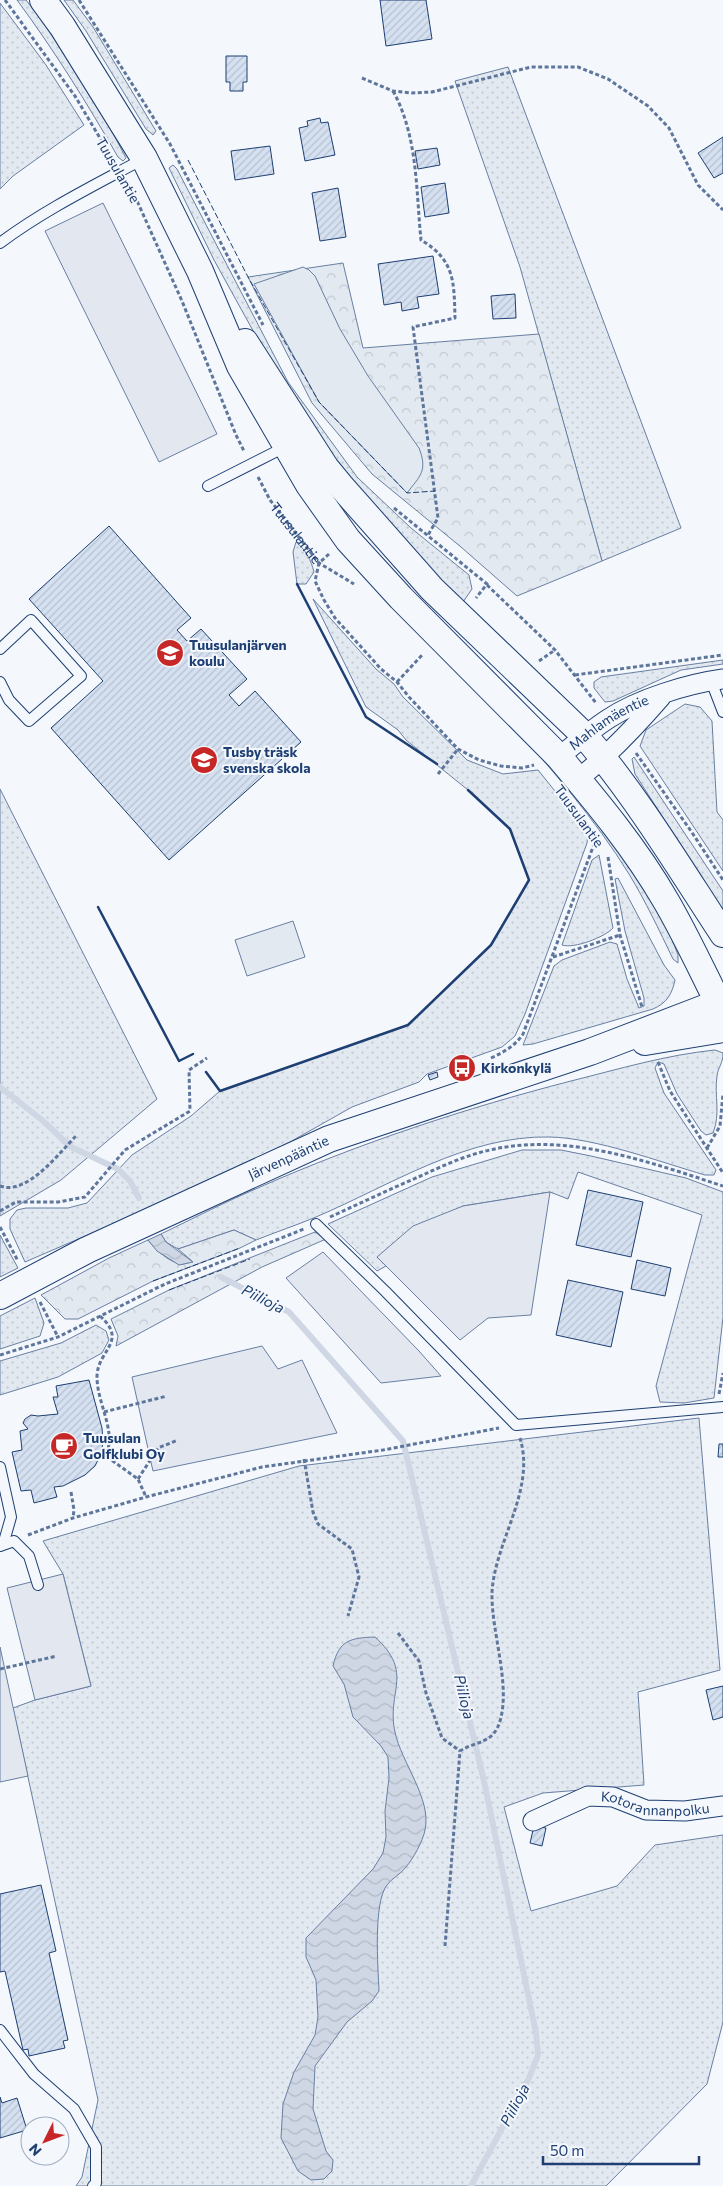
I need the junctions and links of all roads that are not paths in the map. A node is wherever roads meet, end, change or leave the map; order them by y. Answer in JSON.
{"nodes":[{"id":1,"x":43,"y":0,"type":"edge"},
{"id":2,"x":144,"y":158,"type":"junction"},
{"id":3,"x":0,"y":243,"type":"edge"},
{"id":4,"x":296,"y":441,"type":"junction"},
{"id":5,"x":208,"y":486,"type":"dead end"},
{"id":6,"x":0,"y":649,"type":"edge"},
{"id":7,"x":717,"y":680,"type":"edge"},
{"id":8,"x":0,"y":682,"type":"edge"},
{"id":9,"x":664,"y":694,"type":"junction"},
{"id":10,"x":723,"y":712,"type":"edge"},
{"id":11,"x":585,"y":736,"type":"junction"},
{"id":12,"x":604,"y":758,"type":"junction"},
{"id":13,"x":549,"y":760,"type":"junction"},
{"id":14,"x":578,"y":779,"type":"junction"},
{"id":15,"x":723,"y":934,"type":"edge"},
{"id":16,"x":721,"y":1005,"type":"edge"},
{"id":17,"x":723,"y":1029,"type":"edge"},
{"id":18,"x":590,"y":1052,"type":"junction"},
{"id":19,"x":316,"y":1224,"type":"road end"},
{"id":20,"x":0,"y":1296,"type":"edge"},
{"id":21,"x":723,"y":1407,"type":"edge"},
{"id":22,"x":0,"y":1467,"type":"edge"},
{"id":23,"x":2,"y":1546,"type":"edge"},
{"id":24,"x":38,"y":1585,"type":"dead end"},
{"id":25,"x":723,"y":1806,"type":"edge"},
{"id":26,"x":533,"y":1821,"type":"dead end"},
{"id":27,"x":0,"y":2030,"type":"edge"},
{"id":28,"x":93,"y":2186,"type":"edge"}],
"edges":[{"from":1,"to":2,"type":"main road","name":"Tuusulantie"},
{"from":2,"to":3,"type":"lane"},
{"from":2,"to":4,"type":"main road","name":"Tuusulantie"},
{"from":4,"to":5,"type":"lane"},
{"from":4,"to":11,"type":"main road","name":"Tuusulantie"},
{"from":4,"to":13,"type":"main road","name":"Tuusulantie"},
{"from":6,"to":8,"type":"lane"},
{"from":7,"to":9,"type":"street","name":"Mahlamäentie"},
{"from":7,"to":10,"type":"lane"},
{"from":9,"to":11,"type":"street","name":"Mahlamäentie"},
{"from":9,"to":12,"type":"street","name":"Mahlamäentie"},
{"from":11,"to":12,"type":"main road","name":"Tuusulantie"},
{"from":11,"to":13,"type":"street","name":"Mahlamäentie"},
{"from":12,"to":14,"type":"street","name":"Mahlamäentie"},
{"from":12,"to":15,"type":"main road","name":"Tuusulantie"},
{"from":13,"to":14,"type":"main road","name":"Tuusulantie"},
{"from":14,"to":16,"type":"main road","name":"Tuusulantie"},
{"from":16,"to":18,"type":"main road","name":"Järvenpääntie"},
{"from":17,"to":18,"type":"main road","name":"Järvenpääntie"},
{"from":18,"to":20,"type":"main road","name":"Järvenpääntie"},
{"from":19,"to":21,"type":"lane"},
{"from":22,"to":23,"type":"lane"},
{"from":23,"to":24,"type":"lane"},
{"from":25,"to":26,"type":"street","name":"Kotorannanpolku"},
{"from":27,"to":28,"type":"lane"}]}
